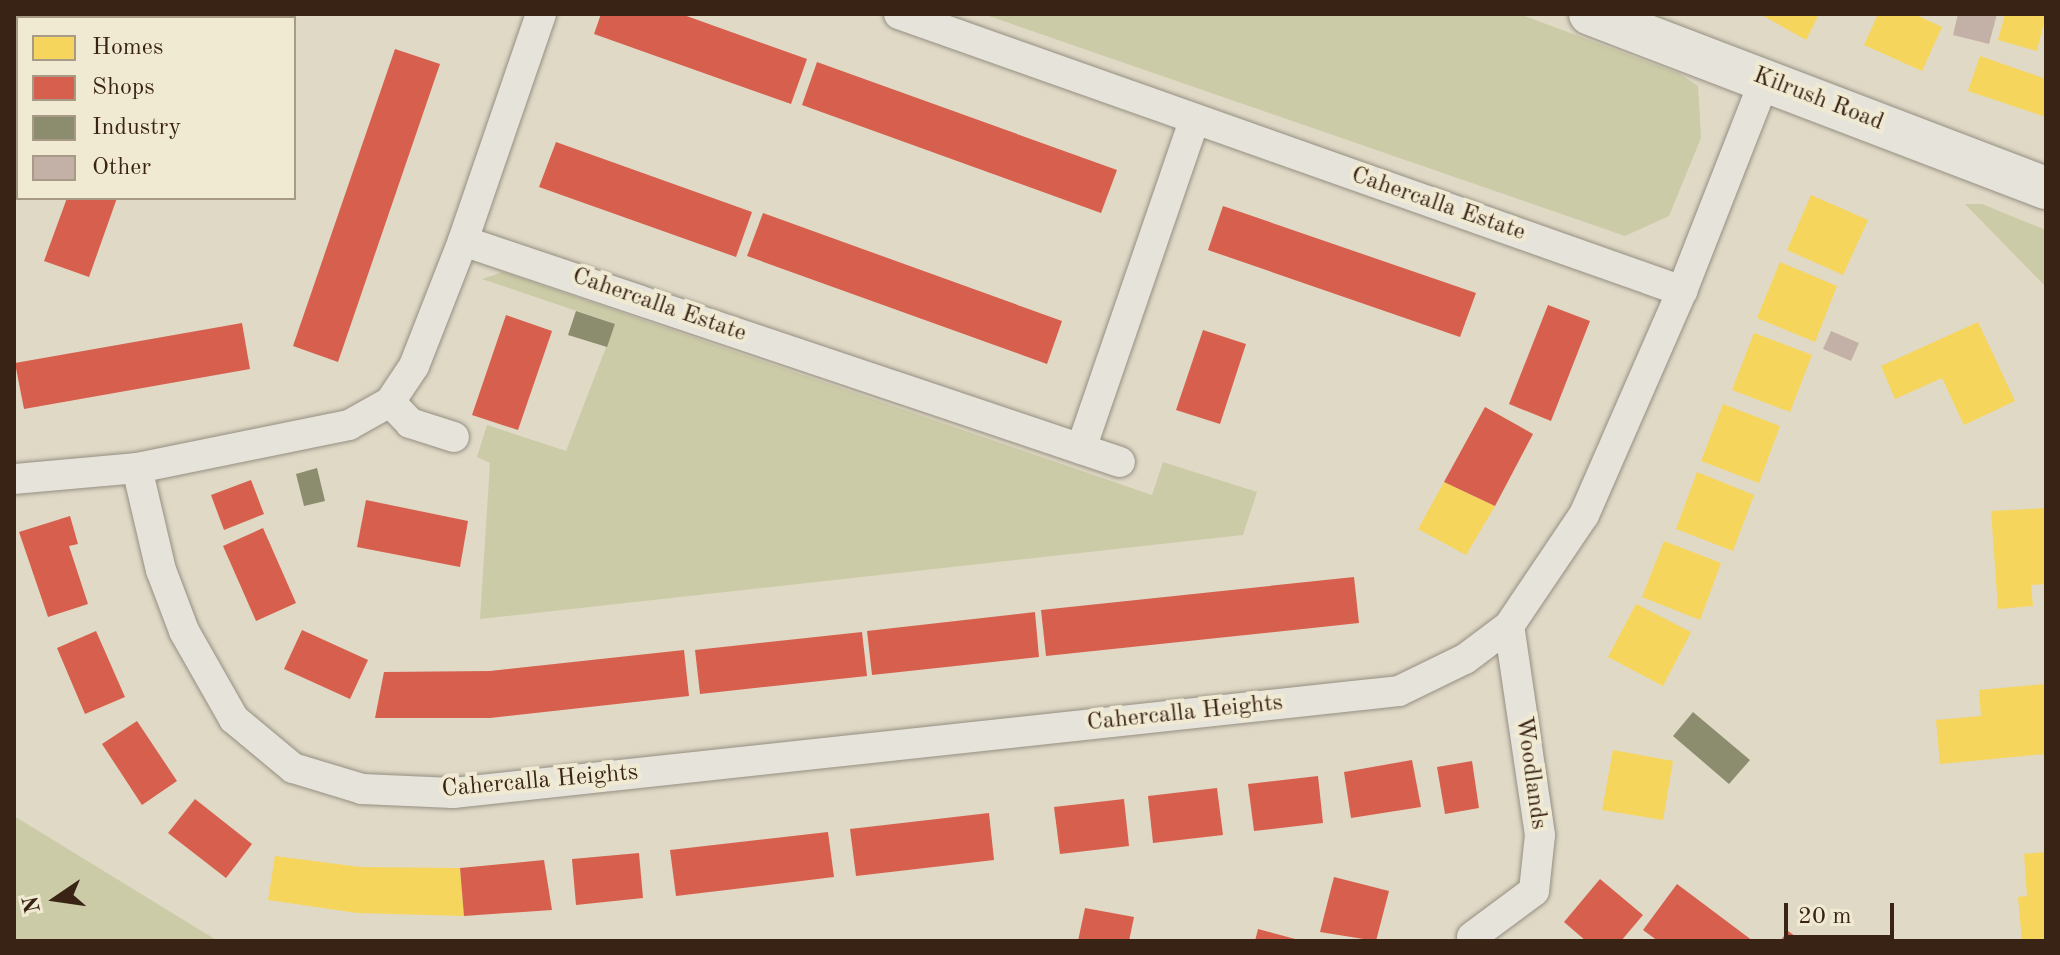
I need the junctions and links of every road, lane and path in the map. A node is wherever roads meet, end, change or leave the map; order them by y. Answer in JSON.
{"nodes":[{"id":1,"x":541,"y":14,"type":"edge"},
{"id":2,"x":899,"y":14,"type":"edge"},
{"id":3,"x":1590,"y":14,"type":"edge"},
{"id":4,"x":1765,"y":79,"type":"junction"},
{"id":5,"x":1194,"y":120,"type":"junction"},
{"id":6,"x":2046,"y":188,"type":"edge"},
{"id":7,"x":463,"y":241,"type":"junction"},
{"id":8,"x":1682,"y":291,"type":"junction"},
{"id":9,"x":390,"y":402,"type":"junction"},
{"id":10,"x":454,"y":437,"type":"dead end"},
{"id":11,"x":1081,"y":449,"type":"junction"},
{"id":12,"x":1120,"y":462,"type":"dead end"},
{"id":13,"x":137,"y":468,"type":"junction"},
{"id":14,"x":14,"y":479,"type":"edge"},
{"id":15,"x":1509,"y":626,"type":"junction"},
{"id":16,"x":1471,"y":940,"type":"edge"}],
"edges":[{"from":1,"to":7,"type":"street"},
{"from":2,"to":5,"type":"street","name":"Cahercalla Estate"},
{"from":3,"to":4,"type":"main road","name":"Kilrush Road"},
{"from":4,"to":6,"type":"main road","name":"Kilrush Road"},
{"from":4,"to":8,"type":"street"},
{"from":5,"to":8,"type":"street","name":"Cahercalla Estate"},
{"from":5,"to":11,"type":"street"},
{"from":7,"to":9,"type":"street"},
{"from":7,"to":11,"type":"street","name":"Cahercalla Estate"},
{"from":8,"to":15,"type":"street"},
{"from":9,"to":10,"type":"street"},
{"from":9,"to":13,"type":"street"},
{"from":11,"to":12,"type":"street","name":"Cahercalla Estate"},
{"from":13,"to":14,"type":"street"},
{"from":13,"to":15,"type":"street","name":"Cahercalla Heights"},
{"from":15,"to":16,"type":"street","name":"Woodlands"}]}
